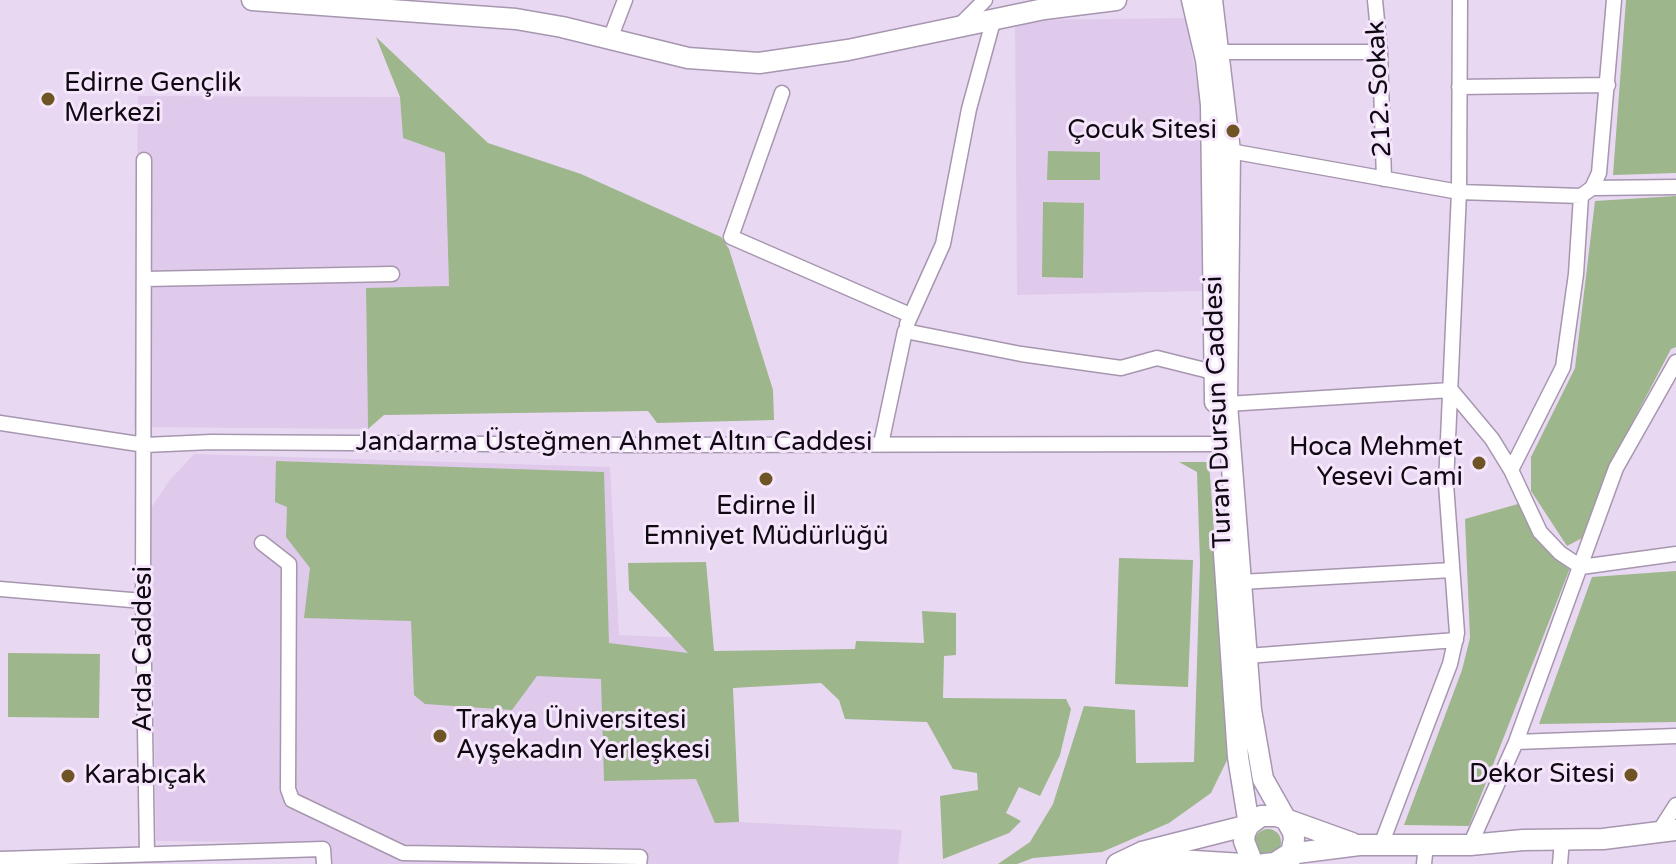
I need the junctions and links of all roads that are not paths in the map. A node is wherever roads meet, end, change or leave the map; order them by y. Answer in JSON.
{"nodes":[{"id":1,"x":252,"y":0,"type":"edge"},
{"id":2,"x":625,"y":0,"type":"edge"},
{"id":3,"x":1115,"y":0,"type":"edge"},
{"id":4,"x":1375,"y":0,"type":"edge"},
{"id":5,"x":1460,"y":0,"type":"edge"},
{"id":6,"x":1614,"y":0,"type":"edge"},
{"id":7,"x":1196,"y":1,"type":"edge"},
{"id":8,"x":311,"y":2,"type":"edge"},
{"id":9,"x":990,"y":9,"type":"edge"},
{"id":10,"x":610,"y":39,"type":"junction"},
{"id":11,"x":1219,"y":52,"type":"junction"},
{"id":12,"x":1380,"y":52,"type":"junction"},
{"id":13,"x":1608,"y":85,"type":"junction"},
{"id":14,"x":1459,"y":87,"type":"junction"},
{"id":15,"x":782,"y":93,"type":"dead end"},
{"id":16,"x":1230,"y":151,"type":"junction"},
{"id":17,"x":144,"y":160,"type":"dead end"},
{"id":18,"x":1384,"y":179,"type":"junction"},
{"id":19,"x":1676,"y":187,"type":"edge"},
{"id":20,"x":1459,"y":192,"type":"junction"},
{"id":21,"x":1586,"y":192,"type":"junction"},
{"id":22,"x":392,"y":274,"type":"dead end"},
{"id":23,"x":145,"y":279,"type":"junction"},
{"id":24,"x":910,"y":315,"type":"junction"},
{"id":25,"x":905,"y":331,"type":"junction"},
{"id":26,"x":1676,"y":362,"type":"edge"},
{"id":27,"x":1213,"y":372,"type":"junction"},
{"id":28,"x":1451,"y":390,"type":"junction"},
{"id":29,"x":1227,"y":404,"type":"junction"},
{"id":30,"x":0,"y":423,"type":"edge"},
{"id":31,"x":881,"y":444,"type":"junction"},
{"id":32,"x":1223,"y":444,"type":"junction"},
{"id":33,"x":145,"y":445,"type":"junction"},
{"id":34,"x":1511,"y":470,"type":"junction"},
{"id":35,"x":262,"y":543,"type":"dead end"},
{"id":36,"x":1676,"y":554,"type":"edge"},
{"id":37,"x":1581,"y":567,"type":"junction"},
{"id":38,"x":1452,"y":570,"type":"junction"},
{"id":39,"x":1241,"y":582,"type":"junction"},
{"id":40,"x":0,"y":589,"type":"edge"},
{"id":41,"x":143,"y":601,"type":"junction"},
{"id":42,"x":1456,"y":640,"type":"junction"},
{"id":43,"x":1247,"y":656,"type":"junction"},
{"id":44,"x":1676,"y":736,"type":"edge"},
{"id":45,"x":1516,"y":742,"type":"junction"},
{"id":46,"x":1676,"y":805,"type":"edge"},
{"id":47,"x":1284,"y":819,"type":"junction"},
{"id":48,"x":1249,"y":825,"type":"junction"},
{"id":49,"x":1667,"y":832,"type":"edge"},
{"id":50,"x":1562,"y":840,"type":"junction"},
{"id":51,"x":1359,"y":845,"type":"junction"},
{"id":52,"x":1381,"y":845,"type":"junction"},
{"id":53,"x":1470,"y":845,"type":"junction"},
{"id":54,"x":147,"y":854,"type":"junction"},
{"id":55,"x":1425,"y":854,"type":"edge"},
{"id":56,"x":403,"y":858,"type":"edge"},
{"id":57,"x":0,"y":859,"type":"edge"},
{"id":58,"x":1289,"y":859,"type":"edge"},
{"id":59,"x":324,"y":864,"type":"edge"},
{"id":60,"x":639,"y":864,"type":"edge"},
{"id":61,"x":1117,"y":864,"type":"edge"},
{"id":62,"x":1149,"y":864,"type":"edge"},
{"id":63,"x":1243,"y":864,"type":"edge"},
{"id":64,"x":1253,"y":864,"type":"edge"},
{"id":65,"x":1264,"y":864,"type":"edge"},
{"id":66,"x":1560,"y":864,"type":"edge"}],
"edges":[{"from":1,"to":8,"type":"main road"},
{"from":2,"to":10,"type":"street"},
{"from":3,"to":9,"type":"main road"},
{"from":4,"to":12,"type":"street","name":"212. Sokak"},
{"from":5,"to":14,"type":"street"},
{"from":6,"to":13,"type":"street"},
{"from":7,"to":11,"type":"main road","name":"Turan Dursun Caddesi"},
{"from":7,"to":27,"type":"main road","name":"Turan Dursun Caddesi"},
{"from":8,"to":10,"type":"main road"},
{"from":9,"to":10,"type":"main road"},
{"from":9,"to":24,"type":"street"},
{"from":11,"to":12,"type":"street"},
{"from":11,"to":16,"type":"main road","name":"Turan Dursun Caddesi"},
{"from":12,"to":18,"type":"street","name":"212. Sokak"},
{"from":13,"to":14,"type":"street"},
{"from":13,"to":21,"type":"street"},
{"from":14,"to":20,"type":"street"},
{"from":15,"to":24,"type":"street"},
{"from":16,"to":18,"type":"street"},
{"from":16,"to":29,"type":"main road","name":"Turan Dursun Caddesi"},
{"from":17,"to":23,"type":"street","name":"Arda Caddesi"},
{"from":18,"to":20,"type":"street"},
{"from":19,"to":21,"type":"street"},
{"from":20,"to":21,"type":"street"},
{"from":20,"to":28,"type":"street"},
{"from":21,"to":34,"type":"street"},
{"from":22,"to":23,"type":"street"},
{"from":23,"to":33,"type":"street","name":"Arda Caddesi"},
{"from":24,"to":25,"type":"street"},
{"from":25,"to":27,"type":"street"},
{"from":25,"to":31,"type":"street"},
{"from":26,"to":37,"type":"street"},
{"from":27,"to":32,"type":"main road","name":"Turan Dursun Caddesi"},
{"from":28,"to":29,"type":"street"},
{"from":28,"to":34,"type":"street"},
{"from":28,"to":38,"type":"street"},
{"from":29,"to":32,"type":"main road","name":"Turan Dursun Caddesi"},
{"from":30,"to":33,"type":"street","name":"Jandarma Üsteğmen Ahmet Altın Caddesi"},
{"from":31,"to":32,"type":"street","name":"Jandarma Üsteğmen Ahmet Altın Caddesi"},
{"from":31,"to":33,"type":"street","name":"Jandarma Üsteğmen Ahmet Altın Caddesi"},
{"from":32,"to":39,"type":"main road","name":"Turan Dursun Caddesi"},
{"from":32,"to":48,"type":"main road","name":"Turan Dursun Caddesi"},
{"from":33,"to":41,"type":"street","name":"Arda Caddesi"},
{"from":34,"to":37,"type":"street"},
{"from":35,"to":56,"type":"street"},
{"from":36,"to":37,"type":"street"},
{"from":37,"to":45,"type":"street"},
{"from":38,"to":39,"type":"street"},
{"from":38,"to":42,"type":"street"},
{"from":39,"to":43,"type":"main road","name":"Turan Dursun Caddesi"},
{"from":40,"to":41,"type":"street"},
{"from":41,"to":54,"type":"street","name":"Arda Caddesi"},
{"from":42,"to":43,"type":"street"},
{"from":42,"to":52,"type":"street"},
{"from":43,"to":47,"type":"main road","name":"Turan Dursun Caddesi"},
{"from":44,"to":45,"type":"street"},
{"from":45,"to":53,"type":"street"},
{"from":46,"to":49,"type":"street"},
{"from":47,"to":48,"type":"main road"},
{"from":47,"to":51,"type":"main road"},
{"from":47,"to":58,"type":"main road","name":"Turan Dursun Caddesi"},
{"from":48,"to":61,"type":"main road"},
{"from":48,"to":64,"type":"main road","name":"Turan Dursun Caddesi"},
{"from":49,"to":50,"type":"main road"},
{"from":50,"to":53,"type":"main road"},
{"from":50,"to":66,"type":"street"},
{"from":51,"to":52,"type":"main road"},
{"from":51,"to":58,"type":"main road"},
{"from":52,"to":55,"type":"main road"},
{"from":53,"to":55,"type":"main road"},
{"from":54,"to":57,"type":"street"},
{"from":54,"to":59,"type":"street"},
{"from":56,"to":60,"type":"street"},
{"from":58,"to":65,"type":"main road"},
{"from":62,"to":63,"type":"main road"}]}
